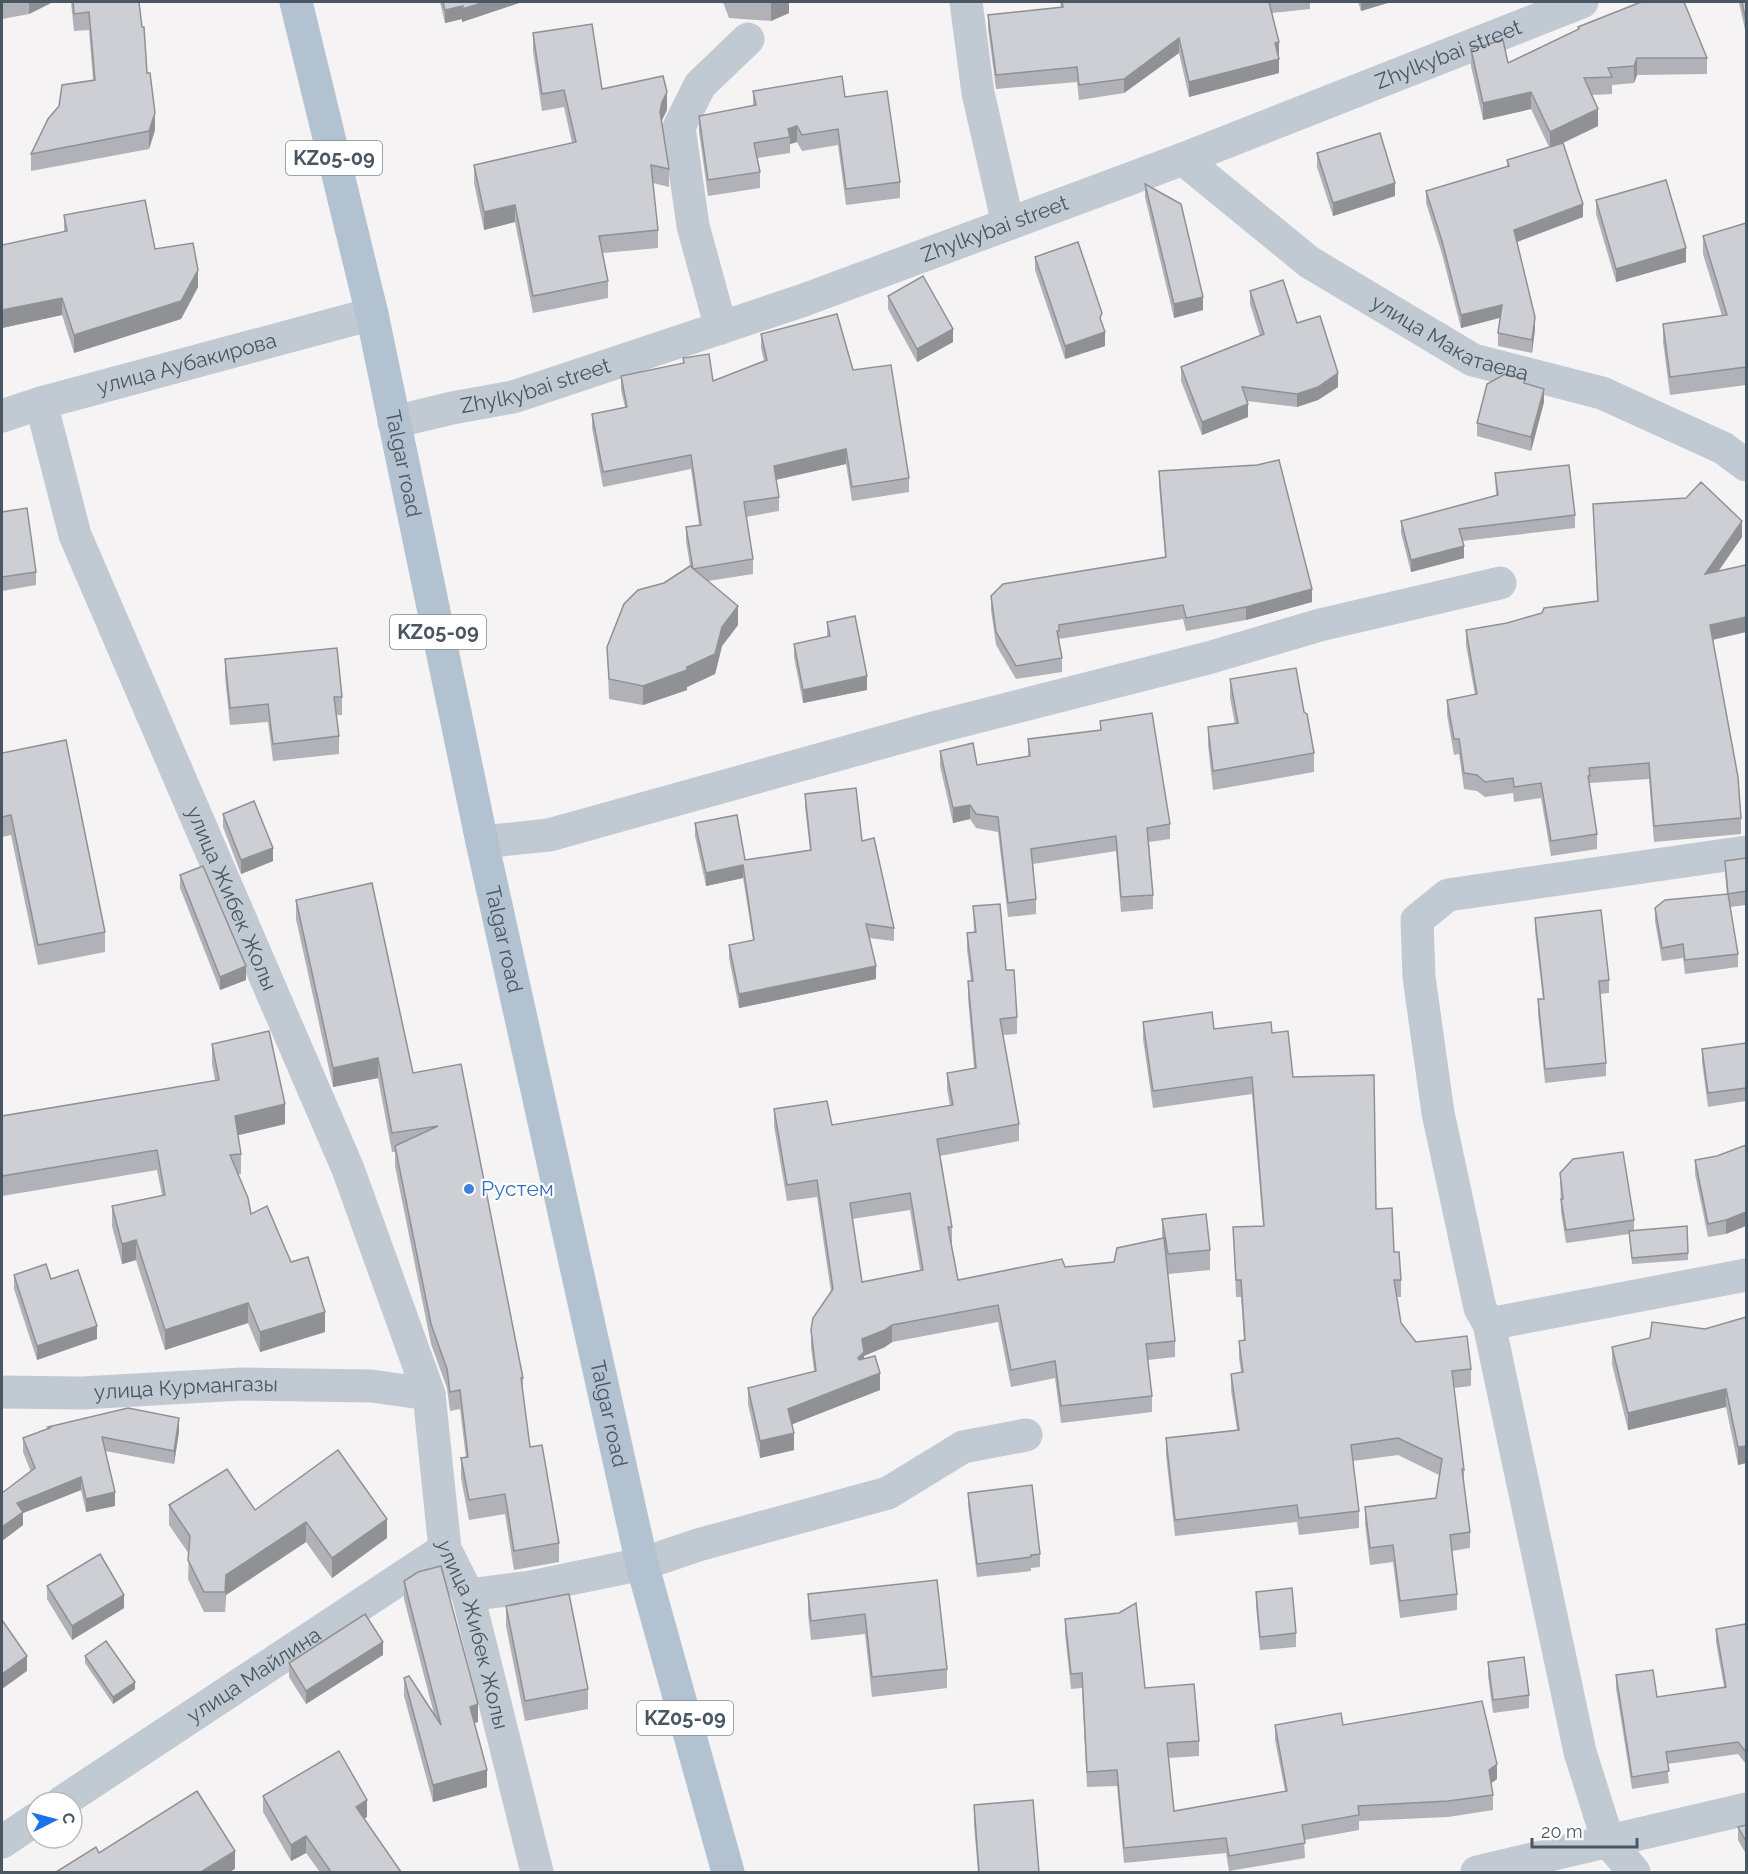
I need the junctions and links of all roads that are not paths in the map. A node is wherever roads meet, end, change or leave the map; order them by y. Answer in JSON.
{"nodes":[{"id":1,"x":296,"y":2,"type":"edge"},
{"id":2,"x":966,"y":2,"type":"edge"},
{"id":3,"x":1582,"y":2,"type":"edge"},
{"id":4,"x":748,"y":39,"type":"dead end"},
{"id":5,"x":1183,"y":159,"type":"junction"},
{"id":6,"x":1008,"y":224,"type":"junction"},
{"id":7,"x":372,"y":314,"type":"junction"},
{"id":8,"x":721,"y":328,"type":"junction"},
{"id":9,"x":41,"y":403,"type":"junction"},
{"id":10,"x":2,"y":416,"type":"edge"},
{"id":11,"x":394,"y":422,"type":"junction"},
{"id":12,"x":1746,"y":465,"type":"edge"},
{"id":13,"x":1500,"y":583,"type":"dead end"},
{"id":14,"x":482,"y":842,"type":"junction"},
{"id":15,"x":1746,"y":852,"type":"edge"},
{"id":16,"x":1746,"y":1275,"type":"edge"},
{"id":17,"x":1489,"y":1324,"type":"junction"},
{"id":18,"x":2,"y":1392,"type":"edge"},
{"id":19,"x":429,"y":1394,"type":"junction"},
{"id":20,"x":1026,"y":1436,"type":"dead end"},
{"id":21,"x":445,"y":1549,"type":"junction"},
{"id":22,"x":642,"y":1564,"type":"junction"},
{"id":23,"x":468,"y":1595,"type":"junction"},
{"id":24,"x":80,"y":1790,"type":"edge"},
{"id":25,"x":1746,"y":1809,"type":"edge"},
{"id":26,"x":24,"y":1827,"type":"edge"},
{"id":27,"x":1608,"y":1841,"type":"junction"},
{"id":28,"x":2,"y":1842,"type":"edge"},
{"id":29,"x":537,"y":1872,"type":"edge"},
{"id":30,"x":728,"y":1872,"type":"edge"},
{"id":31,"x":1477,"y":1872,"type":"edge"},
{"id":32,"x":1634,"y":1872,"type":"edge"}],
"edges":[{"from":1,"to":7,"type":"main road","name":"Talgar road","number":"KZ05-09"},
{"from":2,"to":6,"type":"street"},
{"from":3,"to":5,"type":"street","name":"Zhylkybai street"},
{"from":4,"to":8,"type":"street"},
{"from":5,"to":6,"type":"street","name":"Zhylkybai street"},
{"from":5,"to":12,"type":"street","name":"улица Макатаева"},
{"from":6,"to":8,"type":"street","name":"Zhylkybai street"},
{"from":7,"to":9,"type":"street","name":"улица Аубакирова"},
{"from":7,"to":11,"type":"main road","name":"Talgar road","number":"KZ05-09"},
{"from":8,"to":11,"type":"street","name":"Zhylkybai street"},
{"from":9,"to":10,"type":"street","name":"улица Аубакирова"},
{"from":9,"to":19,"type":"street","name":"улица Жибек Жолы"},
{"from":11,"to":14,"type":"main road","name":"Talgar road","number":"KZ05-09"},
{"from":13,"to":14,"type":"street"},
{"from":14,"to":22,"type":"main road","name":"Talgar road","number":"KZ05-09"},
{"from":15,"to":17,"type":"street"},
{"from":16,"to":17,"type":"street"},
{"from":17,"to":27,"type":"street"},
{"from":18,"to":19,"type":"street","name":"улица Курмангазы"},
{"from":19,"to":21,"type":"street","name":"улица Жибек Жолы"},
{"from":20,"to":22,"type":"street"},
{"from":21,"to":23,"type":"street","name":"улица Жибек Жолы"},
{"from":21,"to":24,"type":"street","name":"улица Майлина"},
{"from":22,"to":23,"type":"street"},
{"from":22,"to":30,"type":"main road","name":"Talgar road","number":"KZ05-09"},
{"from":23,"to":29,"type":"street","name":"улица Жибек Жолы"},
{"from":25,"to":27,"type":"street"},
{"from":26,"to":28,"type":"street"},
{"from":27,"to":31,"type":"street"},
{"from":27,"to":32,"type":"street"}]}
